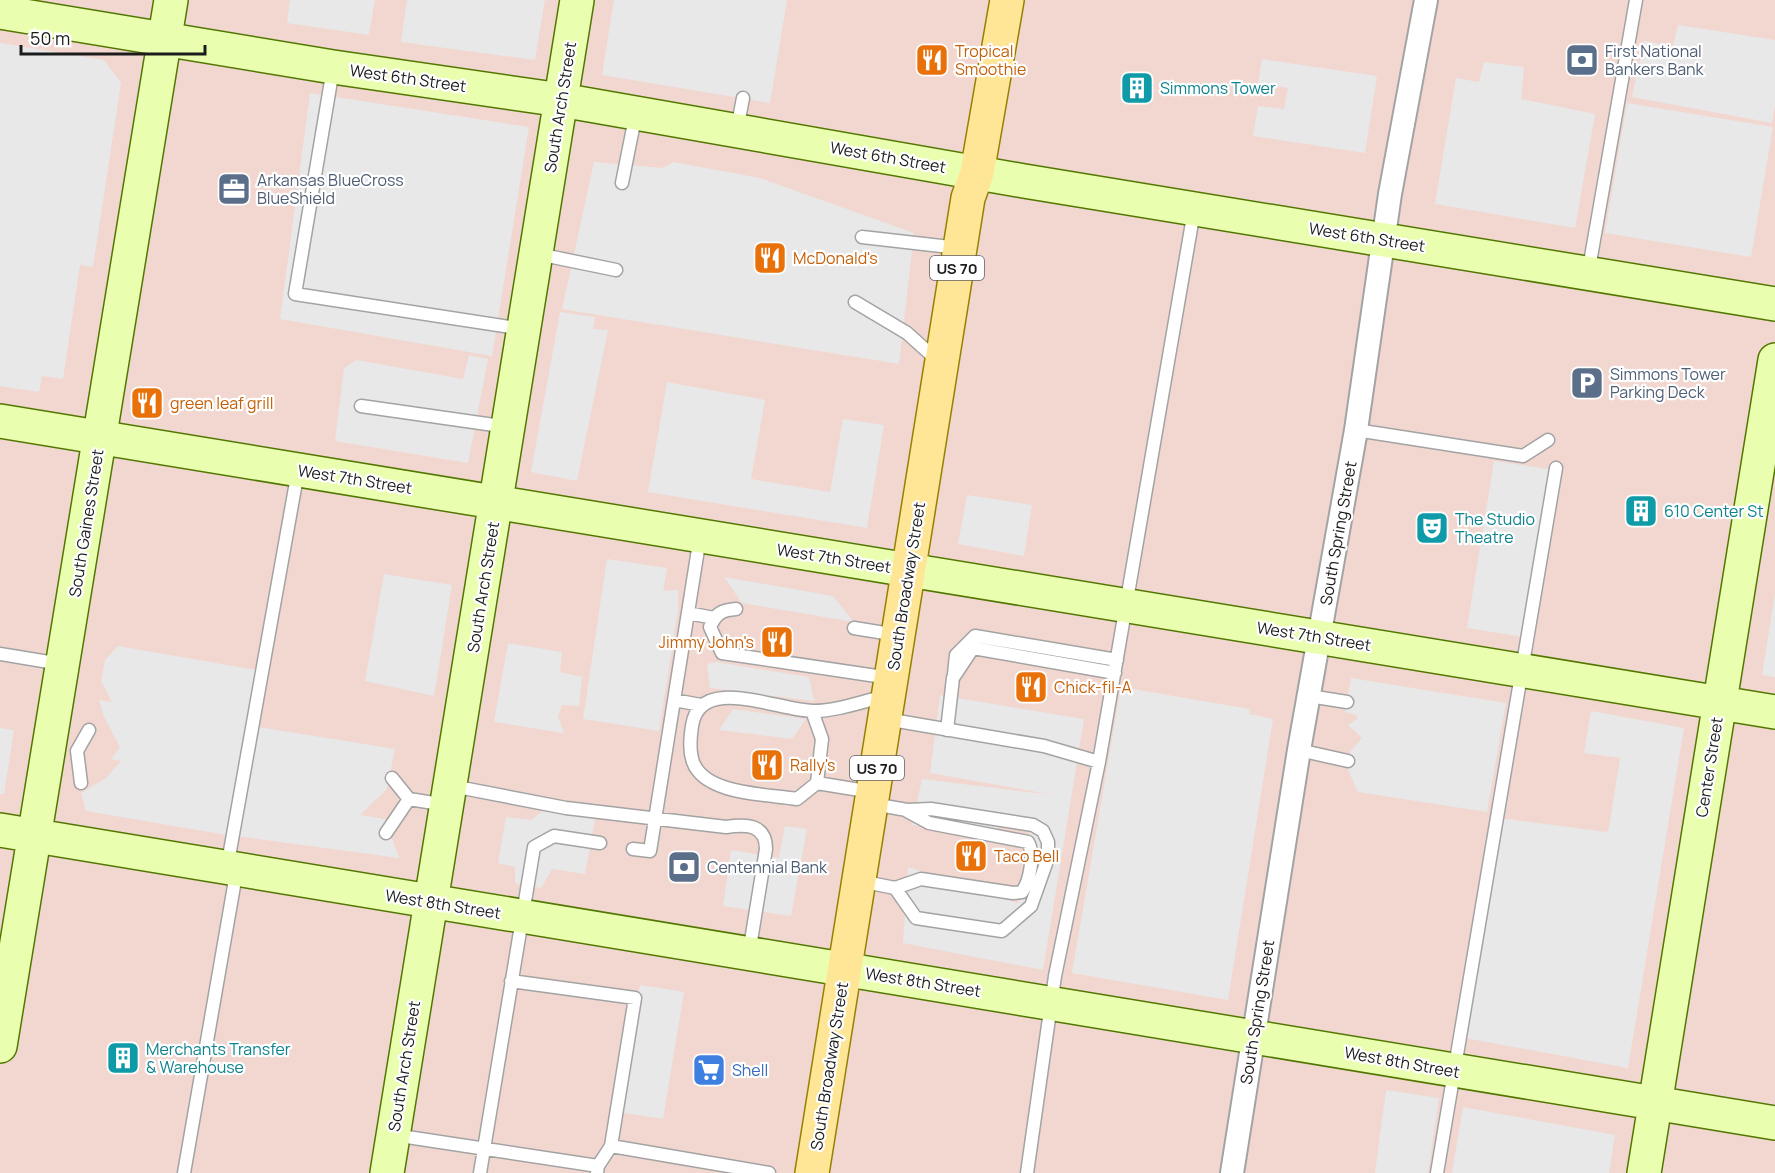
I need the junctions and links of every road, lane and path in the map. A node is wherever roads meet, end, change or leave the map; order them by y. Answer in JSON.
{"nodes":[{"id":1,"x":171,"y":0,"type":"edge"},
{"id":2,"x":577,"y":0,"type":"edge"},
{"id":3,"x":1007,"y":0,"type":"edge"},
{"id":4,"x":1426,"y":0,"type":"edge"},
{"id":5,"x":1636,"y":0,"type":"edge"},
{"id":6,"x":0,"y":12,"type":"edge"},
{"id":7,"x":165,"y":39,"type":"junction"},
{"id":8,"x":333,"y":67,"type":"junction"},
{"id":9,"x":743,"y":98,"type":"dead end"},
{"id":10,"x":561,"y":100,"type":"junction"},
{"id":11,"x":636,"y":113,"type":"junction"},
{"id":12,"x":737,"y":131,"type":"junction"},
{"id":13,"x":977,"y":173,"type":"junction"},
{"id":14,"x":622,"y":183,"type":"dead end"},
{"id":15,"x":1194,"y":209,"type":"junction"},
{"id":16,"x":862,"y":237,"type":"dead end"},
{"id":17,"x":1384,"y":240,"type":"junction"},
{"id":18,"x":960,"y":248,"type":"junction"},
{"id":19,"x":537,"y":254,"type":"junction"},
{"id":20,"x":616,"y":270,"type":"dead end"},
{"id":21,"x":1588,"y":274,"type":"junction"},
{"id":22,"x":855,"y":302,"type":"dead end"},
{"id":23,"x":1775,"y":304,"type":"edge"},
{"id":24,"x":525,"y":330,"type":"junction"},
{"id":25,"x":1775,"y":360,"type":"edge"},
{"id":26,"x":942,"y":364,"type":"junction"},
{"id":27,"x":361,"y":406,"type":"dead end"},
{"id":28,"x":0,"y":421,"type":"edge"},
{"id":29,"x":509,"y":428,"type":"junction"},
{"id":30,"x":1356,"y":430,"type":"junction"},
{"id":31,"x":1425,"y":431,"type":"dead end"},
{"id":32,"x":1404,"y":437,"type":"junction"},
{"id":33,"x":100,"y":438,"type":"junction"},
{"id":34,"x":1548,"y":440,"type":"dead end"},
{"id":35,"x":1556,"y":468,"type":"dead end"},
{"id":36,"x":299,"y":470,"type":"junction"},
{"id":37,"x":497,"y":502,"type":"junction"},
{"id":38,"x":701,"y":536,"type":"junction"},
{"id":39,"x":909,"y":570,"type":"junction"},
{"id":40,"x":1125,"y":605,"type":"junction"},
{"id":41,"x":736,"y":609,"type":"dead end"},
{"id":42,"x":688,"y":613,"type":"junction"},
{"id":43,"x":714,"y":618,"type":"junction"},
{"id":44,"x":854,"y":628,"type":"dead end"},
{"id":45,"x":898,"y":636,"type":"junction"},
{"id":46,"x":1318,"y":637,"type":"junction"},
{"id":47,"x":0,"y":654,"type":"edge"},
{"id":48,"x":63,"y":664,"type":"junction"},
{"id":49,"x":1116,"y":666,"type":"junction"},
{"id":50,"x":1520,"y":670,"type":"junction"},
{"id":51,"x":1309,"y":696,"type":"junction"},
{"id":52,"x":888,"y":697,"type":"junction"},
{"id":53,"x":674,"y":700,"type":"junction"},
{"id":54,"x":1347,"y":702,"type":"dead end"},
{"id":55,"x":1719,"y":702,"type":"junction"},
{"id":56,"x":701,"y":705,"type":"junction"},
{"id":57,"x":812,"y":711,"type":"junction"},
{"id":58,"x":1775,"y":712,"type":"edge"},
{"id":59,"x":89,"y":730,"type":"dead end"},
{"id":60,"x":946,"y":730,"type":"junction"},
{"id":61,"x":63,"y":749,"type":"junction"},
{"id":62,"x":1299,"y":750,"type":"junction"},
{"id":63,"x":1348,"y":761,"type":"dead end"},
{"id":64,"x":1099,"y":762,"type":"junction"},
{"id":65,"x":393,"y":778,"type":"dead end"},
{"id":66,"x":81,"y":783,"type":"dead end"},
{"id":67,"x":817,"y":783,"type":"junction"},
{"id":68,"x":449,"y":795,"type":"junction"},
{"id":69,"x":409,"y":798,"type":"junction"},
{"id":70,"x":872,"y":798,"type":"junction"},
{"id":71,"x":907,"y":810,"type":"junction"},
{"id":72,"x":655,"y":819,"type":"junction"},
{"id":73,"x":0,"y":830,"type":"edge"},
{"id":74,"x":386,"y":833,"type":"dead end"},
{"id":75,"x":34,"y":836,"type":"junction"},
{"id":76,"x":600,"y":843,"type":"dead end"},
{"id":77,"x":633,"y":849,"type":"dead end"},
{"id":78,"x":232,"y":869,"type":"junction"},
{"id":79,"x":859,"y":881,"type":"junction"},
{"id":80,"x":895,"y":888,"type":"junction"},
{"id":81,"x":431,"y":902,"type":"junction"},
{"id":82,"x":521,"y":917,"type":"junction"},
{"id":83,"x":749,"y":954,"type":"junction"},
{"id":84,"x":845,"y":969,"type":"junction"},
{"id":85,"x":511,"y":981,"type":"junction"},
{"id":86,"x":1052,"y":1003,"type":"junction"},
{"id":87,"x":1254,"y":1036,"type":"junction"},
{"id":88,"x":0,"y":1046,"type":"edge"},
{"id":89,"x":1454,"y":1071,"type":"junction"},
{"id":90,"x":1654,"y":1105,"type":"junction"},
{"id":91,"x":1775,"y":1123,"type":"edge"},
{"id":92,"x":393,"y":1135,"type":"junction"},
{"id":93,"x":611,"y":1146,"type":"junction"},
{"id":94,"x":484,"y":1148,"type":"junction"},
{"id":95,"x":597,"y":1170,"type":"edge"},
{"id":96,"x":184,"y":1173,"type":"edge"},
{"id":97,"x":387,"y":1173,"type":"edge"},
{"id":98,"x":480,"y":1173,"type":"edge"},
{"id":99,"x":769,"y":1173,"type":"edge"},
{"id":100,"x":812,"y":1173,"type":"edge"},
{"id":101,"x":1027,"y":1173,"type":"edge"},
{"id":102,"x":1232,"y":1173,"type":"edge"},
{"id":103,"x":1437,"y":1173,"type":"edge"},
{"id":104,"x":1644,"y":1173,"type":"edge"}],
"edges":[{"from":1,"to":7,"type":"street","name":"South Gaines Street"},
{"from":2,"to":10,"type":"street","name":"South Arch Street"},
{"from":3,"to":13,"type":"main road","name":"South Broadway Street","number":"US 70"},
{"from":4,"to":17,"type":"street","name":"South Spring Street"},
{"from":5,"to":21,"type":"lane"},
{"from":6,"to":7,"type":"street","name":"West 6th Street"},
{"from":7,"to":8,"type":"street","name":"West 6th Street"},
{"from":7,"to":33,"type":"street","name":"South Gaines Street"},
{"from":8,"to":10,"type":"street","name":"West 6th Street"},
{"from":8,"to":24,"type":"lane"},
{"from":9,"to":12,"type":"lane"},
{"from":10,"to":11,"type":"street","name":"West 6th Street"},
{"from":10,"to":19,"type":"street","name":"South Arch Street"},
{"from":11,"to":12,"type":"street","name":"West 6th Street"},
{"from":11,"to":14,"type":"lane"},
{"from":12,"to":13,"type":"street","name":"West 6th Street"},
{"from":13,"to":15,"type":"street","name":"West 6th Street"},
{"from":13,"to":18,"type":"main road","name":"South Broadway Street","number":"US 70"},
{"from":15,"to":17,"type":"street","name":"West 6th Street"},
{"from":15,"to":40,"type":"lane"},
{"from":16,"to":18,"type":"lane"},
{"from":17,"to":21,"type":"street","name":"West 6th Street"},
{"from":17,"to":30,"type":"street","name":"South Spring Street"},
{"from":18,"to":26,"type":"main road","name":"South Broadway Street","number":"US 70"},
{"from":19,"to":20,"type":"lane"},
{"from":19,"to":24,"type":"street","name":"South Arch Street"},
{"from":21,"to":23,"type":"street","name":"West 6th Street"},
{"from":22,"to":26,"type":"lane"},
{"from":24,"to":29,"type":"street","name":"South Arch Street"},
{"from":25,"to":55,"type":"street","name":"Center Street"},
{"from":26,"to":39,"type":"main road","name":"South Broadway Street","number":"US 70"},
{"from":27,"to":29,"type":"lane"},
{"from":28,"to":33,"type":"street","name":"West 7th Street"},
{"from":29,"to":37,"type":"street","name":"South Arch Street"},
{"from":30,"to":32,"type":"lane"},
{"from":30,"to":46,"type":"street","name":"South Spring Street"},
{"from":31,"to":32,"type":"lane"},
{"from":32,"to":34,"type":"lane"},
{"from":33,"to":36,"type":"street","name":"West 7th Street"},
{"from":33,"to":48,"type":"street","name":"South Gaines Street"},
{"from":35,"to":50,"type":"lane"},
{"from":36,"to":37,"type":"street","name":"West 7th Street"},
{"from":36,"to":78,"type":"lane"},
{"from":37,"to":38,"type":"street","name":"West 7th Street"},
{"from":37,"to":68,"type":"street","name":"South Arch Street"},
{"from":38,"to":39,"type":"street","name":"West 7th Street"},
{"from":38,"to":42,"type":"lane"},
{"from":39,"to":40,"type":"street","name":"West 7th Street"},
{"from":39,"to":45,"type":"main road","name":"South Broadway Street","number":"US 70"},
{"from":40,"to":46,"type":"street","name":"West 7th Street"},
{"from":40,"to":49,"type":"lane"},
{"from":41,"to":43,"type":"lane"},
{"from":42,"to":43,"type":"lane"},
{"from":42,"to":53,"type":"lane"},
{"from":43,"to":52,"type":"lane"},
{"from":44,"to":45,"type":"lane"},
{"from":45,"to":52,"type":"main road","name":"South Broadway Street","number":"US 70"},
{"from":46,"to":50,"type":"street","name":"West 7th Street"},
{"from":46,"to":51,"type":"street","name":"South Spring Street"},
{"from":47,"to":48,"type":"lane"},
{"from":48,"to":61,"type":"street","name":"South Gaines Street"},
{"from":49,"to":60,"type":"lane"},
{"from":49,"to":64,"type":"lane"},
{"from":50,"to":55,"type":"street","name":"West 7th Street"},
{"from":50,"to":89,"type":"lane"},
{"from":51,"to":54,"type":"lane"},
{"from":51,"to":62,"type":"street","name":"South Spring Street"},
{"from":52,"to":57,"type":"lane"},
{"from":52,"to":60,"type":"lane"},
{"from":52,"to":70,"type":"main road","name":"South Broadway Street","number":"US 70"},
{"from":53,"to":56,"type":"lane"},
{"from":53,"to":72,"type":"lane"},
{"from":55,"to":58,"type":"street","name":"West 7th Street"},
{"from":55,"to":90,"type":"street","name":"Center Street"},
{"from":56,"to":57,"type":"lane"},
{"from":56,"to":67,"type":"lane"},
{"from":57,"to":67,"type":"lane"},
{"from":59,"to":61,"type":"lane"},
{"from":60,"to":64,"type":"lane"},
{"from":61,"to":66,"type":"lane"},
{"from":61,"to":75,"type":"street","name":"South Gaines Street"},
{"from":62,"to":63,"type":"lane"},
{"from":62,"to":87,"type":"street","name":"South Spring Street"},
{"from":64,"to":86,"type":"lane"},
{"from":65,"to":69,"type":"lane"},
{"from":67,"to":70,"type":"lane"},
{"from":68,"to":69,"type":"lane"},
{"from":68,"to":72,"type":"lane"},
{"from":68,"to":81,"type":"street","name":"South Arch Street"},
{"from":69,"to":74,"type":"lane"},
{"from":70,"to":71,"type":"lane"},
{"from":70,"to":79,"type":"main road","name":"South Broadway Street","number":"US 70"},
{"from":71,"to":80,"type":"lane"},
{"from":71,"to":80,"type":"lane"},
{"from":72,"to":77,"type":"lane"},
{"from":72,"to":83,"type":"lane"},
{"from":73,"to":75,"type":"street","name":"West 8th Street"},
{"from":75,"to":78,"type":"street","name":"West 8th Street"},
{"from":75,"to":88,"type":"street","name":"South Gaines Street"},
{"from":76,"to":82,"type":"lane"},
{"from":78,"to":81,"type":"street","name":"West 8th Street"},
{"from":78,"to":96,"type":"lane"},
{"from":79,"to":80,"type":"lane"},
{"from":79,"to":84,"type":"main road","name":"South Broadway Street","number":"US 70"},
{"from":81,"to":82,"type":"street","name":"West 8th Street"},
{"from":81,"to":92,"type":"street","name":"South Arch Street"},
{"from":82,"to":83,"type":"street","name":"West 8th Street"},
{"from":82,"to":85,"type":"lane"},
{"from":83,"to":84,"type":"street","name":"West 8th Street"},
{"from":84,"to":86,"type":"street","name":"West 8th Street"},
{"from":84,"to":100,"type":"main road","name":"South Broadway Street","number":"US 70"},
{"from":85,"to":93,"type":"lane"},
{"from":85,"to":94,"type":"lane"},
{"from":86,"to":87,"type":"street","name":"West 8th Street"},
{"from":86,"to":101,"type":"lane"},
{"from":87,"to":89,"type":"street","name":"West 8th Street"},
{"from":87,"to":102,"type":"street","name":"South Spring Street"},
{"from":89,"to":90,"type":"street","name":"West 8th Street"},
{"from":89,"to":103,"type":"lane"},
{"from":90,"to":91,"type":"street","name":"West 8th Street"},
{"from":90,"to":104,"type":"street","name":"Center Street"},
{"from":92,"to":94,"type":"lane"},
{"from":92,"to":97,"type":"street","name":"South Arch Street"},
{"from":93,"to":95,"type":"lane"},
{"from":93,"to":99,"type":"lane"},
{"from":94,"to":95,"type":"lane"},
{"from":94,"to":98,"type":"lane"}]}
